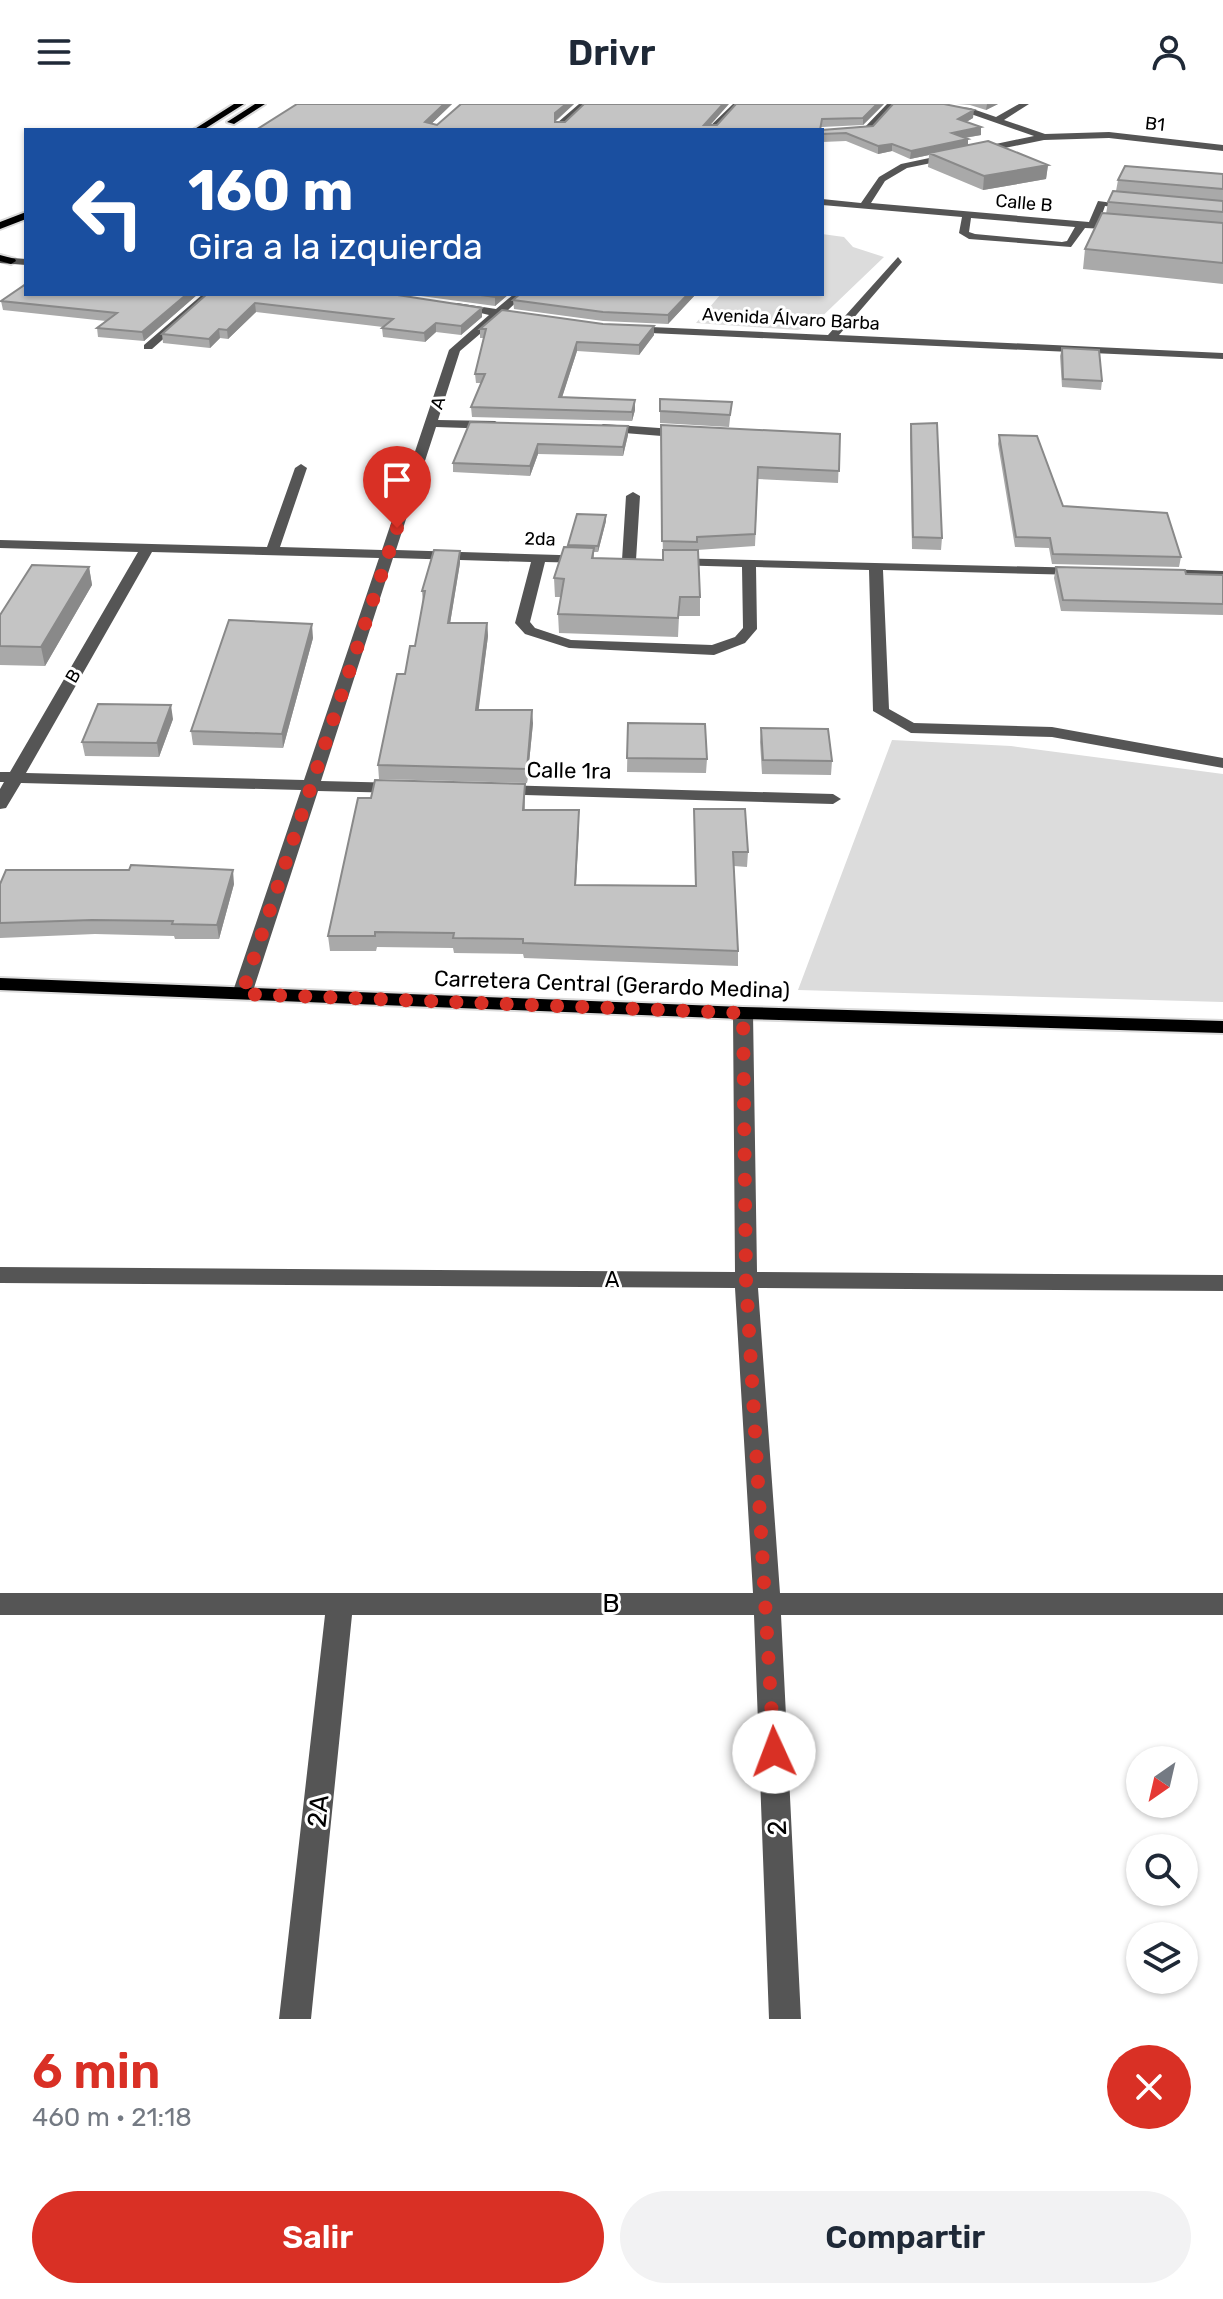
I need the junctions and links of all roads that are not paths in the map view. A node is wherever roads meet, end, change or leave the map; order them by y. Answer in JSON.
{"nodes":[{"id":1,"x":240,"y":104,"type":"edge"},
{"id":2,"x":261,"y":104,"type":"edge"},
{"id":3,"x":584,"y":104,"type":"edge"},
{"id":4,"x":738,"y":104,"type":"edge"},
{"id":5,"x":892,"y":104,"type":"edge"},
{"id":6,"x":928,"y":104,"type":"edge"},
{"id":7,"x":1025,"y":104,"type":"edge"},
{"id":8,"x":997,"y":120,"type":"junction"},
{"id":9,"x":560,"y":125,"type":"edge"},
{"id":10,"x":200,"y":128,"type":"edge"},
{"id":11,"x":220,"y":128,"type":"edge"},
{"id":12,"x":712,"y":128,"type":"edge"},
{"id":13,"x":824,"y":133,"type":"edge"},
{"id":14,"x":1044,"y":137,"type":"junction"},
{"id":15,"x":1223,"y":148,"type":"edge"},
{"id":16,"x":824,"y":202,"type":"edge"},
{"id":17,"x":24,"y":206,"type":"edge"},
{"id":18,"x":864,"y":206,"type":"junction"},
{"id":19,"x":1147,"y":207,"type":"edge"},
{"id":20,"x":0,"y":212,"type":"edge"},
{"id":21,"x":24,"y":214,"type":"edge"},
{"id":22,"x":967,"y":214,"type":"junction"},
{"id":23,"x":24,"y":215,"type":"edge"},
{"id":24,"x":0,"y":220,"type":"edge"},
{"id":25,"x":1088,"y":225,"type":"junction"},
{"id":26,"x":0,"y":226,"type":"edge"},
{"id":27,"x":1137,"y":229,"type":"edge"},
{"id":28,"x":898,"y":260,"type":"dead end"},
{"id":29,"x":11,"y":261,"type":"edge"},
{"id":30,"x":0,"y":273,"type":"edge"},
{"id":31,"x":207,"y":296,"type":"edge"},
{"id":32,"x":517,"y":296,"type":"edge"},
{"id":33,"x":450,"y":305,"type":"edge"},
{"id":34,"x":497,"y":312,"type":"junction"},
{"id":35,"x":535,"y":319,"type":"edge"},
{"id":36,"x":619,"y":328,"type":"edge"},
{"id":37,"x":829,"y":340,"type":"junction"},
{"id":38,"x":148,"y":347,"type":"dead end"},
{"id":39,"x":1223,"y":356,"type":"edge"},
{"id":40,"x":431,"y":423,"type":"junction"},
{"id":41,"x":510,"y":425,"type":"edge"},
{"id":42,"x":588,"y":426,"type":"edge"},
{"id":43,"x":706,"y":435,"type":"edge"},
{"id":44,"x":301,"y":468,"type":"dead end"},
{"id":45,"x":633,"y":496,"type":"dead end"},
{"id":46,"x":0,"y":544,"type":"edge"},
{"id":47,"x":147,"y":548,"type":"junction"},
{"id":48,"x":272,"y":551,"type":"junction"},
{"id":49,"x":388,"y":554,"type":"junction"},
{"id":50,"x":539,"y":557,"type":"junction"},
{"id":51,"x":629,"y":560,"type":"junction"},
{"id":52,"x":749,"y":562,"type":"junction"},
{"id":53,"x":876,"y":566,"type":"junction"},
{"id":54,"x":1100,"y":572,"type":"edge"},
{"id":55,"x":1146,"y":573,"type":"edge"},
{"id":56,"x":1223,"y":575,"type":"edge"},
{"id":57,"x":1223,"y":763,"type":"edge"},
{"id":58,"x":8,"y":776,"type":"edge"},
{"id":59,"x":313,"y":785,"type":"junction"},
{"id":60,"x":424,"y":788,"type":"edge"},
{"id":61,"x":486,"y":790,"type":"edge"},
{"id":62,"x":833,"y":799,"type":"dead end"},
{"id":63,"x":0,"y":804,"type":"edge"},
{"id":64,"x":0,"y":984,"type":"edge"},
{"id":65,"x":242,"y":994,"type":"junction"},
{"id":66,"x":743,"y":1013,"type":"junction"},
{"id":67,"x":1223,"y":1027,"type":"edge"},
{"id":68,"x":0,"y":1275,"type":"edge"},
{"id":69,"x":746,"y":1280,"type":"junction"},
{"id":70,"x":1223,"y":1283,"type":"edge"},
{"id":71,"x":340,"y":1603,"type":"junction"},
{"id":72,"x":767,"y":1603,"type":"junction"},
{"id":73,"x":0,"y":1604,"type":"edge"},
{"id":74,"x":1223,"y":1604,"type":"edge"},
{"id":75,"x":295,"y":2019,"type":"edge"},
{"id":76,"x":785,"y":2019,"type":"edge"}],
"edges":[{"from":1,"to":10,"type":"main road"},
{"from":2,"to":11,"type":"main road"},
{"from":3,"to":9,"type":"street"},
{"from":4,"to":12,"type":"street"},
{"from":5,"to":13,"type":"street"},
{"from":6,"to":8,"type":"street"},
{"from":7,"to":8,"type":"street"},
{"from":8,"to":14,"type":"street"},
{"from":14,"to":15,"type":"street","name":"B1"},
{"from":14,"to":18,"type":"street","name":"B1"},
{"from":16,"to":18,"type":"street","name":"Calle B"},
{"from":17,"to":20,"type":"main road"},
{"from":18,"to":22,"type":"street","name":"Calle B"},
{"from":19,"to":25,"type":"street"},
{"from":21,"to":24,"type":"main road"},
{"from":22,"to":25,"type":"street","name":"Calle B"},
{"from":22,"to":25,"type":"street"},
{"from":23,"to":26,"type":"main road"},
{"from":25,"to":27,"type":"street","name":"Calle B"},
{"from":28,"to":37,"type":"street"},
{"from":29,"to":30,"type":"street"},
{"from":31,"to":38,"type":"street"},
{"from":32,"to":34,"type":"street","name":"A"},
{"from":33,"to":34,"type":"street"},
{"from":34,"to":35,"type":"street"},
{"from":34,"to":40,"type":"street","name":"A"},
{"from":36,"to":37,"type":"street","name":"Avenida Álvaro Barba"},
{"from":37,"to":39,"type":"street","name":"Avenida Álvaro Barba"},
{"from":40,"to":41,"type":"street"},
{"from":40,"to":49,"type":"street","name":"A"},
{"from":42,"to":43,"type":"street"},
{"from":44,"to":48,"type":"street"},
{"from":45,"to":51,"type":"street"},
{"from":46,"to":47,"type":"street","name":"2da"},
{"from":47,"to":48,"type":"street","name":"2da"},
{"from":47,"to":58,"type":"street","name":"B"},
{"from":48,"to":49,"type":"street","name":"2da"},
{"from":49,"to":50,"type":"street","name":"2da"},
{"from":49,"to":59,"type":"street","name":"A"},
{"from":50,"to":51,"type":"street","name":"2da"},
{"from":50,"to":52,"type":"street"},
{"from":51,"to":52,"type":"street","name":"2da"},
{"from":52,"to":53,"type":"street","name":"2da"},
{"from":53,"to":54,"type":"street","name":"2da"},
{"from":53,"to":57,"type":"street"},
{"from":55,"to":56,"type":"street"},
{"from":58,"to":59,"type":"street"},
{"from":58,"to":63,"type":"street","name":"B"},
{"from":59,"to":60,"type":"street"},
{"from":59,"to":65,"type":"street","name":"A"},
{"from":61,"to":62,"type":"street","name":"Calle 1ra"},
{"from":64,"to":65,"type":"main road","name":"Carretera Central (Gerardo Medina)"},
{"from":65,"to":66,"type":"main road","name":"Carretera Central (Gerardo Medina)"},
{"from":66,"to":67,"type":"main road","name":"Carretera Central (Gerardo Medina)"},
{"from":66,"to":69,"type":"street","name":"2"},
{"from":68,"to":69,"type":"street","name":"A"},
{"from":69,"to":70,"type":"street","name":"A"},
{"from":69,"to":72,"type":"street","name":"2"},
{"from":71,"to":72,"type":"street","name":"B"},
{"from":71,"to":73,"type":"street","name":"B"},
{"from":71,"to":75,"type":"street","name":"2A"},
{"from":72,"to":74,"type":"street","name":"B"},
{"from":72,"to":76,"type":"street","name":"2"}]}
